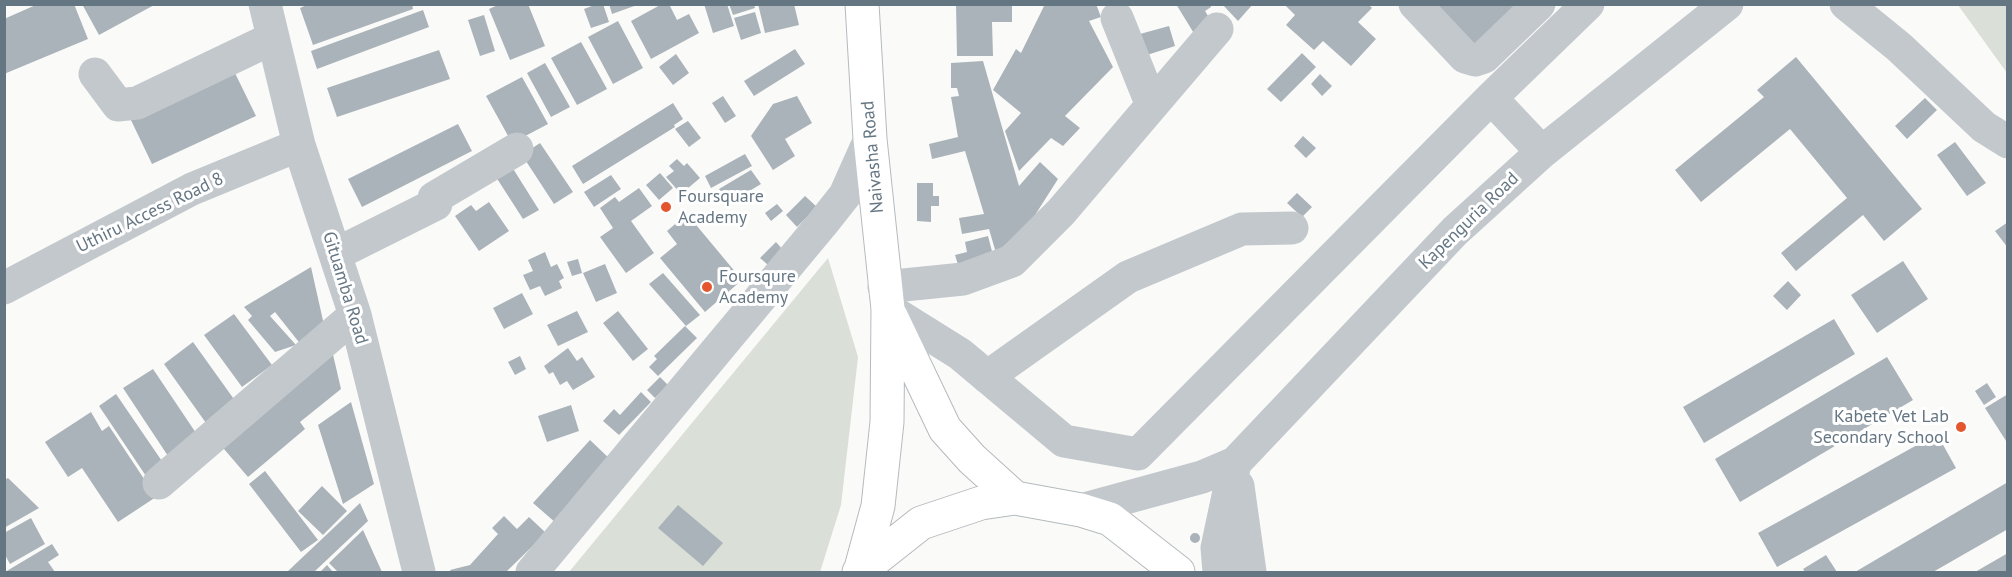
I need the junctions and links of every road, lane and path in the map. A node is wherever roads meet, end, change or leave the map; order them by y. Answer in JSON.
{"nodes":[{"id":1,"x":265,"y":4,"type":"edge"},
{"id":2,"x":862,"y":4,"type":"edge"},
{"id":3,"x":1415,"y":4,"type":"edge"},
{"id":4,"x":1539,"y":4,"type":"edge"},
{"id":5,"x":1727,"y":4,"type":"edge"},
{"id":6,"x":1846,"y":4,"type":"edge"},
{"id":7,"x":1575,"y":7,"type":"edge"},
{"id":8,"x":1117,"y":18,"type":"dead end"},
{"id":9,"x":1216,"y":29,"type":"dead end"},
{"id":10,"x":273,"y":38,"type":"junction"},
{"id":11,"x":94,"y":74,"type":"dead end"},
{"id":12,"x":1491,"y":98,"type":"junction"},
{"id":13,"x":1151,"y":104,"type":"junction"},
{"id":14,"x":870,"y":139,"type":"junction"},
{"id":15,"x":2007,"y":142,"type":"edge"},
{"id":16,"x":299,"y":145,"type":"junction"},
{"id":17,"x":517,"y":149,"type":"dead end"},
{"id":18,"x":1542,"y":152,"type":"junction"},
{"id":19,"x":1292,"y":228,"type":"dead end"},
{"id":20,"x":336,"y":254,"type":"junction"},
{"id":21,"x":4,"y":288,"type":"edge"},
{"id":22,"x":886,"y":298,"type":"junction"},
{"id":23,"x":355,"y":315,"type":"junction"},
{"id":24,"x":987,"y":377,"type":"junction"},
{"id":25,"x":1236,"y":463,"type":"junction"},
{"id":26,"x":159,"y":483,"type":"dead end"},
{"id":27,"x":1015,"y":498,"type":"junction"},
{"id":28,"x":1081,"y":510,"type":"junction"},
{"id":29,"x":860,"y":572,"type":"edge"},
{"id":30,"x":419,"y":573,"type":"edge"},
{"id":31,"x":532,"y":573,"type":"edge"},
{"id":32,"x":1178,"y":573,"type":"edge"},
{"id":33,"x":1219,"y":573,"type":"edge"},
{"id":34,"x":1250,"y":573,"type":"edge"}],
"edges":[{"from":1,"to":10,"type":"street","name":"Gituamba Road"},
{"from":2,"to":14,"type":"main road","name":"Naivasha Road"},
{"from":3,"to":4,"type":"street"},
{"from":5,"to":18,"type":"street","name":"Kapenguria Road"},
{"from":6,"to":15,"type":"street"},
{"from":7,"to":12,"type":"street"},
{"from":8,"to":13,"type":"street"},
{"from":9,"to":13,"type":"street"},
{"from":10,"to":11,"type":"street"},
{"from":10,"to":16,"type":"street","name":"Gituamba Road"},
{"from":12,"to":18,"type":"street"},
{"from":12,"to":24,"type":"street"},
{"from":13,"to":22,"type":"street"},
{"from":14,"to":22,"type":"main road","name":"Naivasha Road"},
{"from":14,"to":31,"type":"street"},
{"from":16,"to":20,"type":"street","name":"Gituamba Road"},
{"from":16,"to":21,"type":"street","name":"Uthiru Access Road 8"},
{"from":17,"to":20,"type":"street"},
{"from":18,"to":25,"type":"street","name":"Kapenguria Road"},
{"from":19,"to":24,"type":"street"},
{"from":20,"to":23,"type":"street","name":"Gituamba Road"},
{"from":22,"to":24,"type":"street"},
{"from":22,"to":27,"type":"main road"},
{"from":22,"to":29,"type":"main road"},
{"from":23,"to":26,"type":"street"},
{"from":23,"to":30,"type":"street","name":"Gituamba Road"},
{"from":25,"to":28,"type":"street","name":"Kapenguria Road"},
{"from":25,"to":33,"type":"street"},
{"from":25,"to":34,"type":"street"},
{"from":27,"to":28,"type":"main road"},
{"from":27,"to":29,"type":"main road"},
{"from":28,"to":32,"type":"main road"}]}
